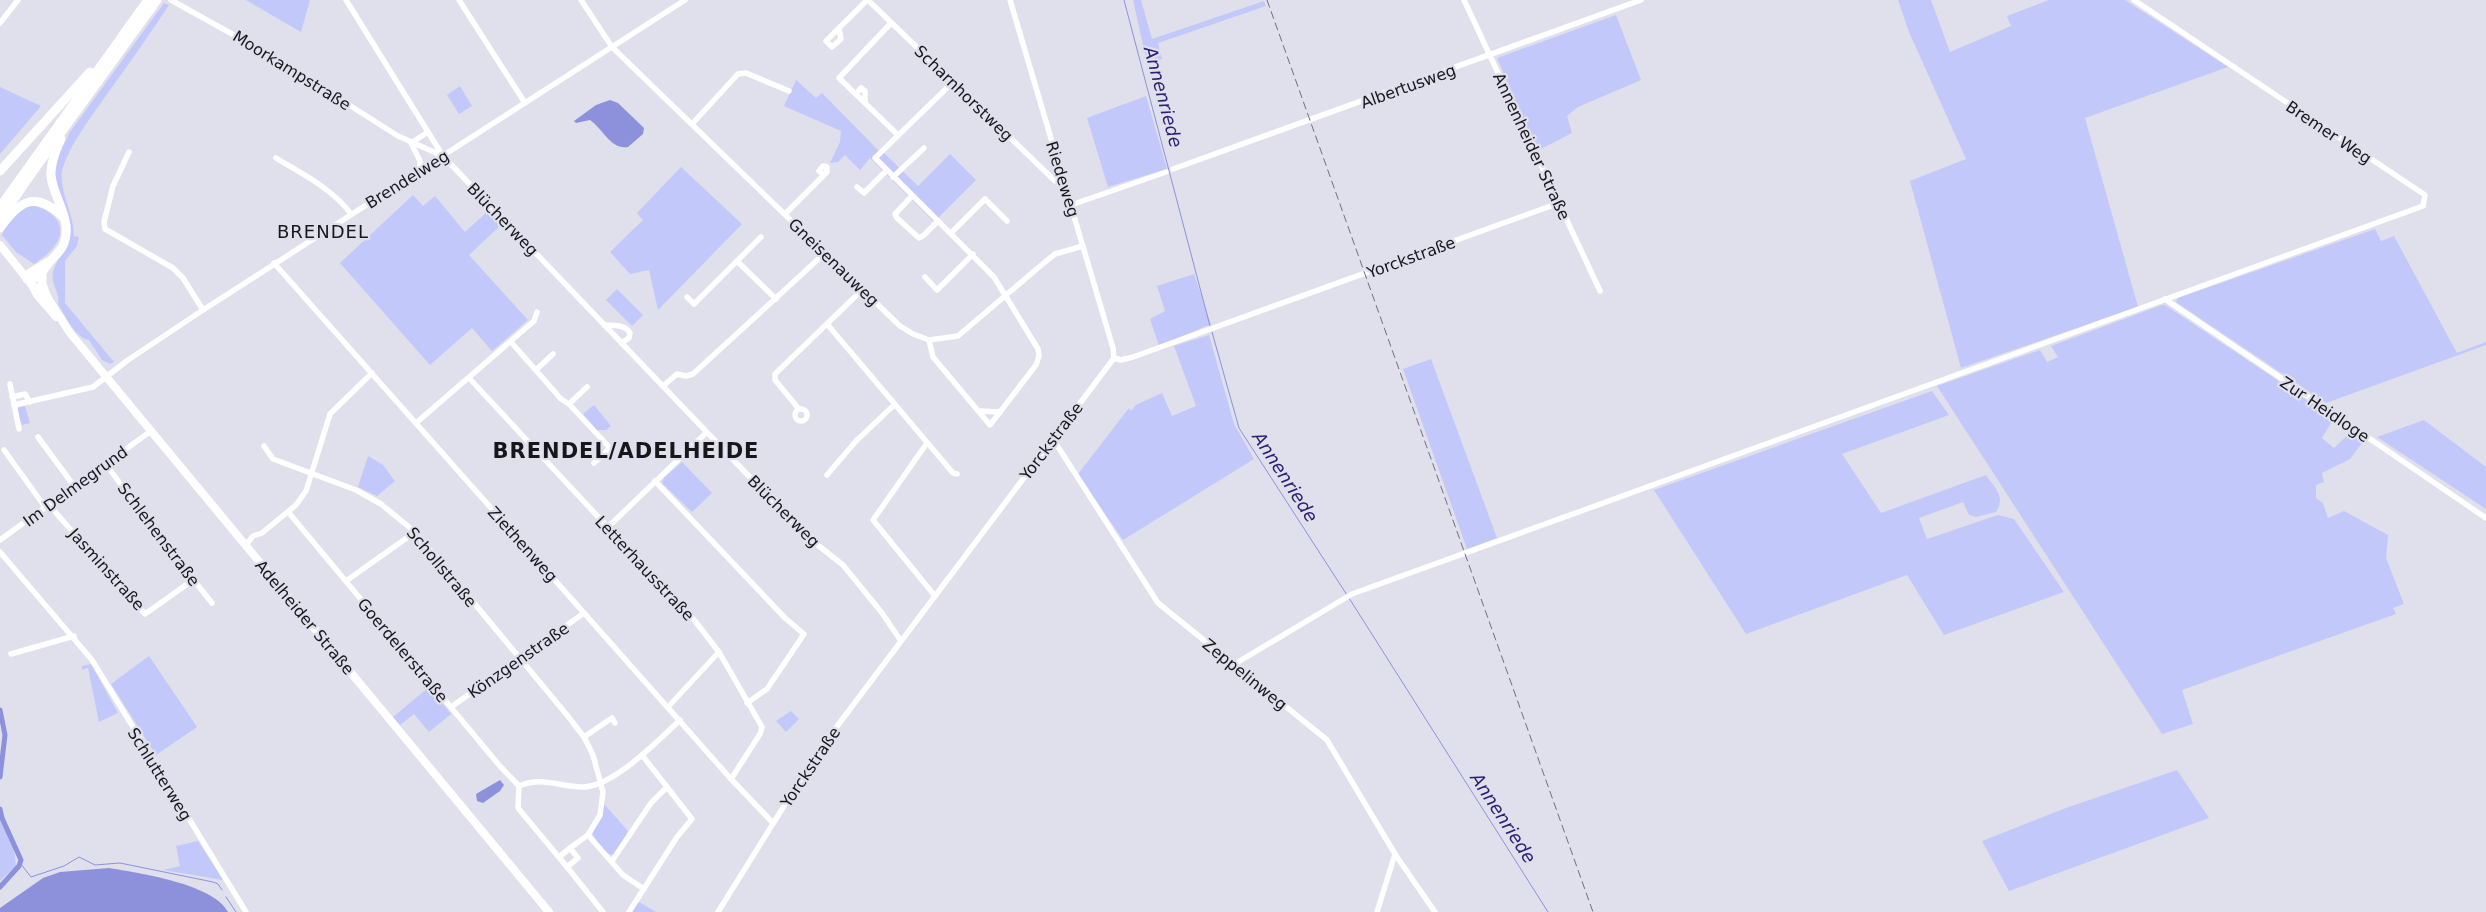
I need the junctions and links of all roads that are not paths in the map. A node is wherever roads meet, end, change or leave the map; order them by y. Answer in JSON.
{"nodes":[{"id":1,"x":18,"y":0,"type":"edge"},
{"id":2,"x":148,"y":0,"type":"edge"},
{"id":3,"x":157,"y":0,"type":"edge"},
{"id":4,"x":171,"y":0,"type":"edge"},
{"id":5,"x":346,"y":0,"type":"edge"},
{"id":6,"x":459,"y":0,"type":"edge"},
{"id":7,"x":581,"y":0,"type":"edge"},
{"id":8,"x":684,"y":0,"type":"edge"},
{"id":9,"x":867,"y":0,"type":"edge"},
{"id":10,"x":1010,"y":0,"type":"edge"},
{"id":11,"x":1464,"y":0,"type":"edge"},
{"id":12,"x":1641,"y":0,"type":"edge"},
{"id":13,"x":2134,"y":0,"type":"edge"},
{"id":14,"x":0,"y":22,"type":"edge"},
{"id":15,"x":891,"y":23,"type":"junction"},
{"id":16,"x":840,"y":28,"type":"dead end"},
{"id":17,"x":612,"y":47,"type":"junction"},
{"id":18,"x":110,"y":53,"type":"junction"},
{"id":19,"x":1490,"y":56,"type":"junction"},
{"id":20,"x":953,"y":82,"type":"junction"},
{"id":21,"x":789,"y":91,"type":"dead end"},
{"id":22,"x":525,"y":102,"type":"junction"},
{"id":23,"x":77,"y":110,"type":"junction"},
{"id":24,"x":692,"y":124,"type":"junction"},
{"id":25,"x":428,"y":132,"type":"junction"},
{"id":26,"x":897,"y":134,"type":"junction"},
{"id":27,"x":411,"y":143,"type":"junction"},
{"id":28,"x":924,"y":148,"type":"dead end"},
{"id":29,"x":129,"y":152,"type":"dead end"},
{"id":30,"x":443,"y":156,"type":"junction"},
{"id":31,"x":276,"y":158,"type":"dead end"},
{"id":32,"x":1173,"y":169,"type":"dead end"},
{"id":33,"x":420,"y":170,"type":"junction"},
{"id":34,"x":0,"y":171,"type":"edge"},
{"id":35,"x":886,"y":171,"type":"junction"},
{"id":36,"x":1166,"y":172,"type":"dead end"},
{"id":37,"x":823,"y":174,"type":"dead end"},
{"id":38,"x":893,"y":178,"type":"junction"},
{"id":39,"x":1063,"y":180,"type":"junction"},
{"id":40,"x":857,"y":187,"type":"dead end"},
{"id":41,"x":912,"y":196,"type":"junction"},
{"id":42,"x":1559,"y":203,"type":"junction"},
{"id":43,"x":1071,"y":205,"type":"junction"},
{"id":44,"x":0,"y":206,"type":"edge"},
{"id":45,"x":352,"y":214,"type":"junction"},
{"id":46,"x":785,"y":214,"type":"junction"},
{"id":47,"x":64,"y":218,"type":"junction"},
{"id":48,"x":0,"y":220,"type":"edge"},
{"id":49,"x":938,"y":221,"type":"junction"},
{"id":50,"x":1007,"y":221,"type":"dead end"},
{"id":51,"x":0,"y":228,"type":"edge"},
{"id":52,"x":951,"y":233,"type":"junction"},
{"id":53,"x":761,"y":237,"type":"dead end"},
{"id":54,"x":0,"y":245,"type":"edge"},
{"id":55,"x":1083,"y":246,"type":"junction"},
{"id":56,"x":825,"y":253,"type":"junction"},
{"id":57,"x":973,"y":254,"type":"junction"},
{"id":58,"x":50,"y":261,"type":"junction"},
{"id":59,"x":737,"y":261,"type":"junction"},
{"id":60,"x":274,"y":263,"type":"junction"},
{"id":61,"x":42,"y":272,"type":"junction"},
{"id":62,"x":925,"y":277,"type":"dead end"},
{"id":63,"x":28,"y":280,"type":"junction"},
{"id":64,"x":863,"y":289,"type":"junction"},
{"id":65,"x":1600,"y":291,"type":"dead end"},
{"id":66,"x":46,"y":295,"type":"junction"},
{"id":67,"x":1006,"y":296,"type":"junction"},
{"id":68,"x":687,"y":297,"type":"dead end"},
{"id":69,"x":776,"y":298,"type":"junction"},
{"id":70,"x":2165,"y":299,"type":"junction"},
{"id":71,"x":202,"y":310,"type":"junction"},
{"id":72,"x":537,"y":312,"type":"dead end"},
{"id":73,"x":61,"y":322,"type":"junction"},
{"id":74,"x":827,"y":324,"type":"junction"},
{"id":75,"x":604,"y":325,"type":"junction"},
{"id":76,"x":929,"y":340,"type":"junction"},
{"id":77,"x":511,"y":342,"type":"junction"},
{"id":78,"x":621,"y":343,"type":"junction"},
{"id":79,"x":553,"y":354,"type":"dead end"},
{"id":80,"x":1114,"y":358,"type":"junction"},
{"id":81,"x":537,"y":369,"type":"junction"},
{"id":82,"x":372,"y":373,"type":"junction"},
{"id":83,"x":106,"y":376,"type":"junction"},
{"id":84,"x":469,"y":378,"type":"junction"},
{"id":85,"x":10,"y":384,"type":"dead end"},
{"id":86,"x":663,"y":386,"type":"junction"},
{"id":87,"x":587,"y":387,"type":"dead end"},
{"id":88,"x":12,"y":397,"type":"junction"},
{"id":89,"x":30,"y":402,"type":"junction"},
{"id":90,"x":569,"y":404,"type":"junction"},
{"id":91,"x":894,"y":404,"type":"junction"},
{"id":92,"x":14,"y":406,"type":"junction"},
{"id":93,"x":799,"y":409,"type":"dead end"},
{"id":94,"x":979,"y":411,"type":"junction"},
{"id":95,"x":1000,"y":412,"type":"junction"},
{"id":96,"x":416,"y":423,"type":"junction"},
{"id":97,"x":19,"y":429,"type":"dead end"},
{"id":98,"x":151,"y":431,"type":"junction"},
{"id":99,"x":706,"y":433,"type":"junction"},
{"id":100,"x":38,"y":437,"type":"dead end"},
{"id":101,"x":1052,"y":439,"type":"junction"},
{"id":102,"x":927,"y":443,"type":"junction"},
{"id":103,"x":264,"y":446,"type":"dead end"},
{"id":104,"x":4,"y":450,"type":"dead end"},
{"id":105,"x":594,"y":463,"type":"dead end"},
{"id":106,"x":106,"y":464,"type":"junction"},
{"id":107,"x":312,"y":471,"type":"junction"},
{"id":108,"x":957,"y":474,"type":"dead end"},
{"id":109,"x":827,"y":475,"type":"dead end"},
{"id":110,"x":655,"y":481,"type":"junction"},
{"id":111,"x":74,"y":486,"type":"junction"},
{"id":112,"x":47,"y":506,"type":"junction"},
{"id":113,"x":289,"y":513,"type":"junction"},
{"id":114,"x":2486,"y":518,"type":"edge"},
{"id":115,"x":608,"y":527,"type":"junction"},
{"id":116,"x":415,"y":532,"type":"junction"},
{"id":117,"x":0,"y":540,"type":"edge"},
{"id":118,"x":248,"y":543,"type":"junction"},
{"id":119,"x":0,"y":552,"type":"edge"},
{"id":120,"x":193,"y":580,"type":"junction"},
{"id":121,"x":346,"y":581,"type":"junction"},
{"id":122,"x":935,"y":596,"type":"junction"},
{"id":123,"x":212,"y":603,"type":"dead end"},
{"id":124,"x":584,"y":613,"type":"junction"},
{"id":125,"x":74,"y":636,"type":"junction"},
{"id":126,"x":901,"y":641,"type":"junction"},
{"id":127,"x":719,"y":652,"type":"junction"},
{"id":128,"x":12,"y":654,"type":"dead end"},
{"id":129,"x":519,"y":659,"type":"junction"},
{"id":130,"x":1233,"y":665,"type":"junction"},
{"id":131,"x":747,"y":703,"type":"junction"},
{"id":132,"x":450,"y":707,"type":"junction"},
{"id":133,"x":668,"y":707,"type":"junction"},
{"id":134,"x":608,"y":712,"type":"dead end"},
{"id":135,"x":680,"y":720,"type":"junction"},
{"id":136,"x":584,"y":737,"type":"junction"},
{"id":137,"x":642,"y":755,"type":"junction"},
{"id":138,"x":731,"y":779,"type":"junction"},
{"id":139,"x":602,"y":780,"type":"junction"},
{"id":140,"x":519,"y":786,"type":"junction"},
{"id":141,"x":667,"y":787,"type":"junction"},
{"id":142,"x":773,"y":823,"type":"junction"},
{"id":143,"x":588,"y":835,"type":"junction"},
{"id":144,"x":570,"y":848,"type":"junction"},
{"id":145,"x":1395,"y":854,"type":"junction"},
{"id":146,"x":559,"y":857,"type":"junction"},
{"id":147,"x":612,"y":861,"type":"junction"},
{"id":148,"x":567,"y":867,"type":"junction"},
{"id":149,"x":644,"y":889,"type":"junction"},
{"id":150,"x":246,"y":912,"type":"edge"},
{"id":151,"x":549,"y":912,"type":"edge"},
{"id":152,"x":603,"y":912,"type":"edge"},
{"id":153,"x":629,"y":912,"type":"edge"},
{"id":154,"x":718,"y":912,"type":"edge"},
{"id":155,"x":1377,"y":912,"type":"edge"},
{"id":156,"x":1435,"y":912,"type":"edge"}],
"edges":[{"from":1,"to":14,"type":"street"},
{"from":2,"to":18,"type":"highway"},
{"from":3,"to":23,"type":"highway"},
{"from":4,"to":27,"type":"street","name":"Moorkampstraße"},
{"from":5,"to":25,"type":"street"},
{"from":6,"to":22,"type":"street"},
{"from":7,"to":17,"type":"street","name":"Gneisenauweg"},
{"from":8,"to":17,"type":"street","name":"Brendelweg"},
{"from":9,"to":15,"type":"street","name":"Scharnhorstweg"},
{"from":9,"to":16,"type":"street"},
{"from":10,"to":39,"type":"street","name":"Riedeweg"},
{"from":11,"to":19,"type":"street","name":"Annenheider Straße"},
{"from":12,"to":19,"type":"street","name":"Albertusweg"},
{"from":13,"to":70,"type":"street","name":"Bremer Weg"},
{"from":15,"to":20,"type":"street","name":"Scharnhorstweg"},
{"from":15,"to":26,"type":"street"},
{"from":17,"to":22,"type":"street","name":"Brendelweg"},
{"from":17,"to":24,"type":"street","name":"Gneisenauweg"},
{"from":18,"to":34,"type":"highway"},
{"from":18,"to":44,"type":"highway"},
{"from":19,"to":32,"type":"street","name":"Albertusweg"},
{"from":19,"to":42,"type":"street","name":"Annenheider Straße"},
{"from":20,"to":26,"type":"street"},
{"from":20,"to":39,"type":"street","name":"Scharnhorstweg"},
{"from":21,"to":24,"type":"street"},
{"from":22,"to":30,"type":"street","name":"Brendelweg"},
{"from":23,"to":47,"type":"highway"},
{"from":23,"to":48,"type":"highway"},
{"from":24,"to":46,"type":"street","name":"Gneisenauweg"},
{"from":25,"to":27,"type":"street"},
{"from":25,"to":30,"type":"street"},
{"from":26,"to":35,"type":"street"},
{"from":27,"to":30,"type":"street","name":"Moorkampstraße"},
{"from":27,"to":33,"type":"street"},
{"from":28,"to":38,"type":"street"},
{"from":29,"to":71,"type":"street"},
{"from":30,"to":33,"type":"street","name":"Brendelweg"},
{"from":30,"to":75,"type":"street","name":"Blücherweg"},
{"from":31,"to":45,"type":"street"},
{"from":33,"to":45,"type":"street","name":"Brendelweg"},
{"from":35,"to":38,"type":"street"},
{"from":35,"to":40,"type":"street"},
{"from":36,"to":43,"type":"street"},
{"from":37,"to":46,"type":"street"},
{"from":38,"to":41,"type":"street"},
{"from":39,"to":43,"type":"street","name":"Riedeweg"},
{"from":41,"to":49,"type":"street"},
{"from":41,"to":49,"type":"street"},
{"from":42,"to":65,"type":"street","name":"Annenheider Straße"},
{"from":42,"to":80,"type":"street","name":"Yorckstraße"},
{"from":43,"to":55,"type":"street","name":"Riedeweg"},
{"from":45,"to":60,"type":"street","name":"Brendelweg"},
{"from":46,"to":56,"type":"street","name":"Gneisenauweg"},
{"from":47,"to":51,"type":"highway"},
{"from":47,"to":58,"type":"highway"},
{"from":49,"to":52,"type":"street"},
{"from":50,"to":52,"type":"street"},
{"from":52,"to":57,"type":"street"},
{"from":53,"to":59,"type":"street"},
{"from":54,"to":63,"type":"main road","name":"Adelheider Straße"},
{"from":55,"to":67,"type":"street"},
{"from":55,"to":80,"type":"street","name":"Riedeweg"},
{"from":56,"to":64,"type":"street","name":"Gneisenauweg"},
{"from":56,"to":69,"type":"street"},
{"from":57,"to":62,"type":"street"},
{"from":57,"to":67,"type":"street"},
{"from":58,"to":61,"type":"highway"},
{"from":58,"to":63,"type":"highway"},
{"from":59,"to":68,"type":"street"},
{"from":59,"to":69,"type":"street"},
{"from":60,"to":71,"type":"street","name":"Brendelweg"},
{"from":60,"to":82,"type":"street","name":"Ziethenweg"},
{"from":61,"to":63,"type":"highway"},
{"from":61,"to":66,"type":"highway"},
{"from":63,"to":66,"type":"main road","name":"Adelheider Straße"},
{"from":63,"to":73,"type":"main road","name":"Adelheider Straße"},
{"from":64,"to":74,"type":"street"},
{"from":64,"to":76,"type":"street","name":"Gneisenauweg"},
{"from":66,"to":73,"type":"main road","name":"Adelheider Straße"},
{"from":67,"to":76,"type":"street"},
{"from":67,"to":95,"type":"street"},
{"from":69,"to":86,"type":"street"},
{"from":70,"to":114,"type":"street","name":"Zur Heidloge"},
{"from":70,"to":130,"type":"street"},
{"from":71,"to":83,"type":"street","name":"Brendelweg"},
{"from":72,"to":77,"type":"street"},
{"from":73,"to":83,"type":"main road","name":"Adelheider Straße"},
{"from":74,"to":91,"type":"street"},
{"from":74,"to":93,"type":"street"},
{"from":75,"to":78,"type":"street","name":"Blücherweg"},
{"from":75,"to":78,"type":"street"},
{"from":76,"to":94,"type":"street"},
{"from":77,"to":81,"type":"street"},
{"from":77,"to":84,"type":"street"},
{"from":78,"to":86,"type":"street","name":"Blücherweg"},
{"from":79,"to":81,"type":"street"},
{"from":80,"to":101,"type":"street","name":"Yorckstraße"},
{"from":81,"to":90,"type":"street"},
{"from":82,"to":96,"type":"street","name":"Ziethenweg"},
{"from":82,"to":107,"type":"street"},
{"from":83,"to":89,"type":"street","name":"Brendelweg"},
{"from":83,"to":98,"type":"main road","name":"Adelheider Straße"},
{"from":84,"to":96,"type":"street"},
{"from":84,"to":115,"type":"street","name":"Letterhausstraße"},
{"from":85,"to":88,"type":"street"},
{"from":86,"to":99,"type":"street","name":"Blücherweg"},
{"from":87,"to":90,"type":"street"},
{"from":88,"to":89,"type":"street"},
{"from":88,"to":92,"type":"street"},
{"from":89,"to":92,"type":"street","name":"Brendelweg"},
{"from":90,"to":105,"type":"street"},
{"from":91,"to":102,"type":"street"},
{"from":91,"to":109,"type":"street"},
{"from":92,"to":97,"type":"street"},
{"from":94,"to":95,"type":"street"},
{"from":94,"to":95,"type":"street"},
{"from":96,"to":124,"type":"street","name":"Ziethenweg"},
{"from":98,"to":106,"type":"street","name":"Im Delmegrund"},
{"from":98,"to":118,"type":"main road","name":"Adelheider Straße"},
{"from":99,"to":110,"type":"street"},
{"from":99,"to":126,"type":"street","name":"Blücherweg"},
{"from":100,"to":111,"type":"street"},
{"from":101,"to":122,"type":"street","name":"Yorckstraße"},
{"from":101,"to":130,"type":"street","name":"Zeppelinweg"},
{"from":102,"to":108,"type":"street"},
{"from":102,"to":122,"type":"street"},
{"from":103,"to":107,"type":"street","name":"Schollstraße"},
{"from":104,"to":112,"type":"street"},
{"from":106,"to":111,"type":"street","name":"Im Delmegrund"},
{"from":106,"to":120,"type":"street","name":"Schlehenstraße"},
{"from":107,"to":113,"type":"street"},
{"from":107,"to":116,"type":"street","name":"Schollstraße"},
{"from":110,"to":115,"type":"street"},
{"from":110,"to":131,"type":"street"},
{"from":111,"to":112,"type":"street","name":"Im Delmegrund"},
{"from":112,"to":117,"type":"street","name":"Im Delmegrund"},
{"from":112,"to":120,"type":"street","name":"Jasminstraße"},
{"from":113,"to":118,"type":"street"},
{"from":113,"to":121,"type":"street","name":"Goerdelerstraße"},
{"from":115,"to":127,"type":"street","name":"Letterhausstraße"},
{"from":116,"to":121,"type":"street"},
{"from":116,"to":129,"type":"street","name":"Schollstraße"},
{"from":118,"to":151,"type":"main road","name":"Adelheider Straße"},
{"from":119,"to":125,"type":"street","name":"Schlutterweg"},
{"from":120,"to":123,"type":"street","name":"Schlehenstraße"},
{"from":121,"to":132,"type":"street","name":"Goerdelerstraße"},
{"from":122,"to":126,"type":"street","name":"Yorckstraße"},
{"from":124,"to":129,"type":"street","name":"Könzgenstraße"},
{"from":124,"to":133,"type":"street","name":"Ziethenweg"},
{"from":125,"to":128,"type":"street"},
{"from":125,"to":150,"type":"street","name":"Schlutterweg"},
{"from":126,"to":142,"type":"street","name":"Yorckstraße"},
{"from":127,"to":131,"type":"street","name":"Letterhausstraße"},
{"from":127,"to":133,"type":"street"},
{"from":129,"to":132,"type":"street","name":"Könzgenstraße"},
{"from":129,"to":136,"type":"street","name":"Schollstraße"},
{"from":130,"to":145,"type":"street","name":"Zeppelinweg"},
{"from":131,"to":138,"type":"street","name":"Letterhausstraße"},
{"from":132,"to":140,"type":"street","name":"Goerdelerstraße"},
{"from":133,"to":135,"type":"street","name":"Ziethenweg"},
{"from":134,"to":136,"type":"street"},
{"from":135,"to":137,"type":"street"},
{"from":135,"to":138,"type":"street","name":"Ziethenweg"},
{"from":136,"to":139,"type":"street","name":"Schollstraße"},
{"from":137,"to":139,"type":"street"},
{"from":137,"to":141,"type":"street"},
{"from":138,"to":142,"type":"street","name":"Ziethenweg"},
{"from":139,"to":140,"type":"street"},
{"from":139,"to":143,"type":"street"},
{"from":140,"to":146,"type":"street"},
{"from":141,"to":147,"type":"street"},
{"from":141,"to":149,"type":"street"},
{"from":142,"to":154,"type":"street","name":"Yorckstraße"},
{"from":143,"to":144,"type":"street"},
{"from":143,"to":147,"type":"street"},
{"from":144,"to":146,"type":"street"},
{"from":144,"to":148,"type":"street"},
{"from":145,"to":155,"type":"street"},
{"from":145,"to":156,"type":"street","name":"Zeppelinweg"},
{"from":146,"to":148,"type":"street"},
{"from":147,"to":149,"type":"street"},
{"from":148,"to":152,"type":"street"},
{"from":149,"to":153,"type":"street"}]}
